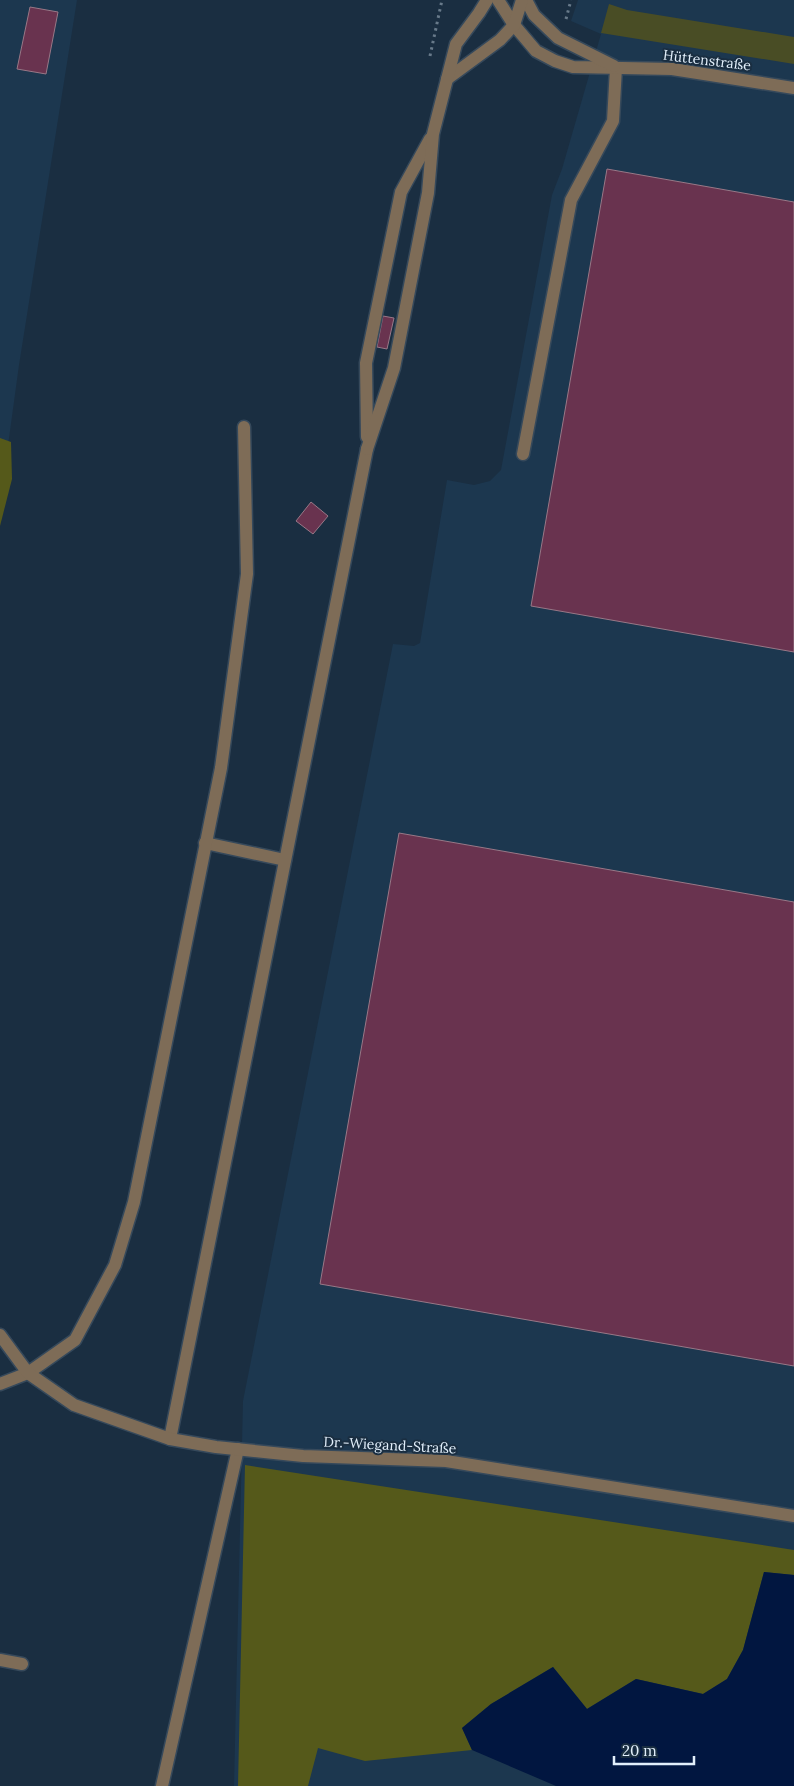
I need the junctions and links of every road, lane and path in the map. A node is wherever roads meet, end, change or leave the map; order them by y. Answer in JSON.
{"nodes":[{"id":1,"x":486,"y":0,"type":"edge"},
{"id":2,"x":498,"y":0,"type":"edge"},
{"id":3,"x":522,"y":0,"type":"edge"},
{"id":4,"x":526,"y":0,"type":"edge"},
{"id":5,"x":514,"y":25,"type":"junction"},
{"id":6,"x":616,"y":68,"type":"junction"},
{"id":7,"x":447,"y":78,"type":"junction"},
{"id":8,"x":794,"y":88,"type":"edge"},
{"id":9,"x":433,"y":134,"type":"junction"},
{"id":10,"x":244,"y":427,"type":"dead end"},
{"id":11,"x":367,"y":449,"type":"junction"},
{"id":12,"x":523,"y":454,"type":"dead end"},
{"id":13,"x":205,"y":843,"type":"junction"},
{"id":14,"x":285,"y":860,"type":"junction"},
{"id":15,"x":0,"y":1334,"type":"edge"},
{"id":16,"x":28,"y":1372,"type":"junction"},
{"id":17,"x":0,"y":1384,"type":"edge"},
{"id":18,"x":170,"y":1439,"type":"junction"},
{"id":19,"x":238,"y":1449,"type":"junction"},
{"id":20,"x":794,"y":1516,"type":"edge"},
{"id":21,"x":0,"y":1660,"type":"edge"},
{"id":22,"x":22,"y":1664,"type":"dead end"},
{"id":23,"x":162,"y":1786,"type":"edge"}],
"edges":[{"from":1,"to":7,"type":"street"},
{"from":2,"to":5,"type":"street","name":"Hüttenstraße"},
{"from":3,"to":5,"type":"street"},
{"from":4,"to":6,"type":"street","name":"Hüttenstraße"},
{"from":5,"to":6,"type":"street","name":"Hüttenstraße"},
{"from":5,"to":7,"type":"street"},
{"from":6,"to":8,"type":"street","name":"Hüttenstraße"},
{"from":6,"to":12,"type":"street"},
{"from":7,"to":9,"type":"street"},
{"from":9,"to":11,"type":"street"},
{"from":9,"to":11,"type":"street"},
{"from":10,"to":13,"type":"street"},
{"from":11,"to":14,"type":"street"},
{"from":13,"to":14,"type":"street"},
{"from":13,"to":16,"type":"street"},
{"from":14,"to":18,"type":"street"},
{"from":15,"to":16,"type":"street","name":"Dr.-Wiegand-Straße"},
{"from":16,"to":17,"type":"street"},
{"from":16,"to":18,"type":"street","name":"Dr.-Wiegand-Straße"},
{"from":18,"to":19,"type":"street","name":"Dr.-Wiegand-Straße"},
{"from":19,"to":20,"type":"street","name":"Dr.-Wiegand-Straße"},
{"from":19,"to":23,"type":"street"},
{"from":21,"to":22,"type":"street"}]}
